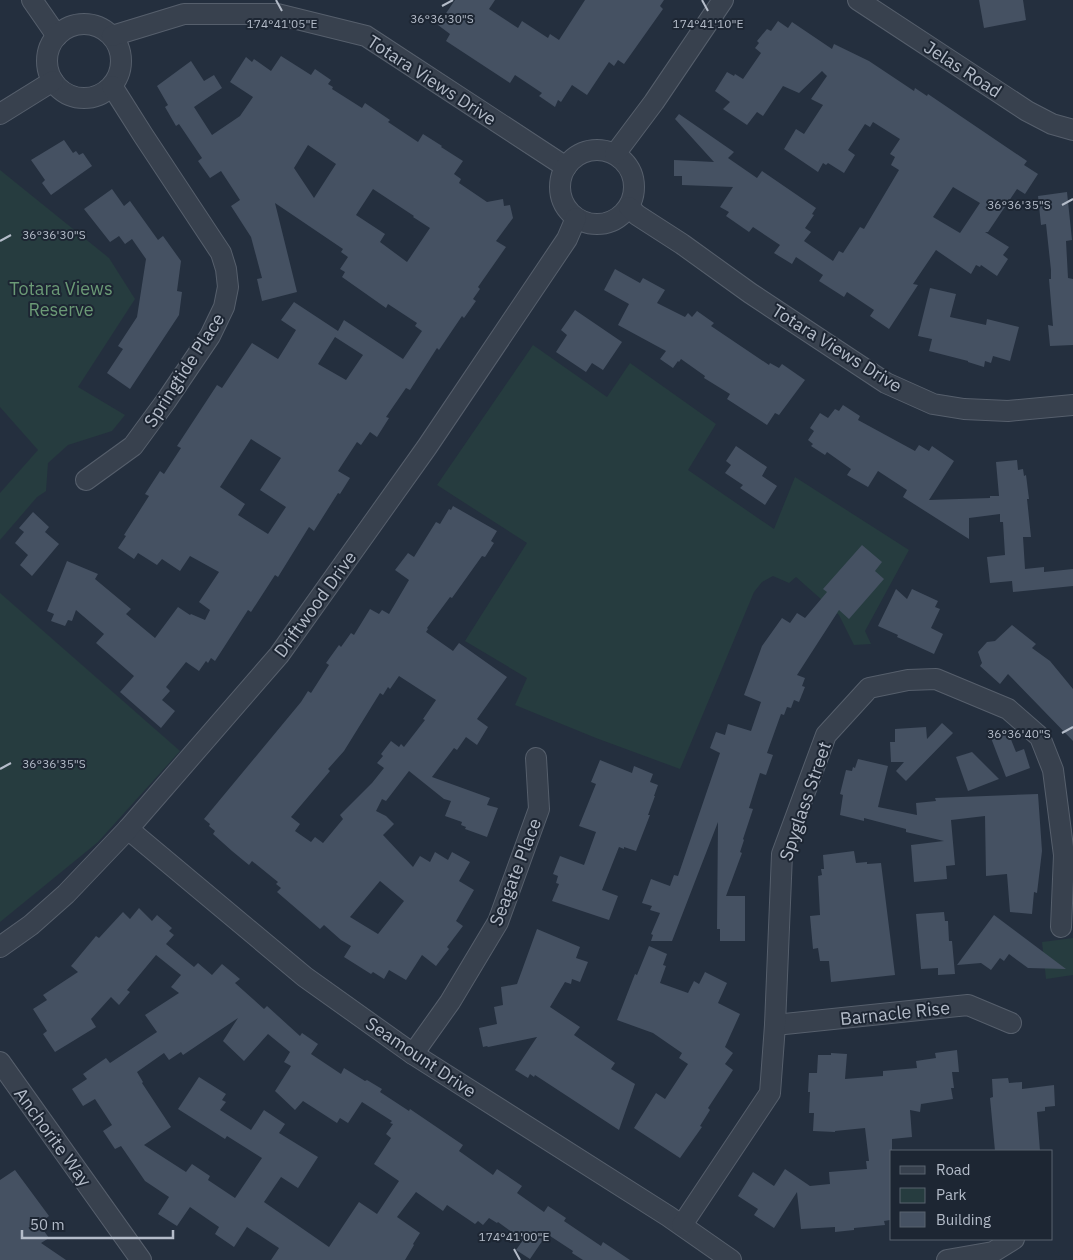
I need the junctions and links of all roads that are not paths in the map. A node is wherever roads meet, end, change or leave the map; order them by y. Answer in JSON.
{"nodes":[{"id":1,"x":32,"y":0,"type":"edge"},
{"id":2,"x":723,"y":0,"type":"edge"},
{"id":3,"x":858,"y":0,"type":"edge"},
{"id":4,"x":57,"y":36,"type":"junction"},
{"id":5,"x":112,"y":36,"type":"junction"},
{"id":6,"x":53,"y":81,"type":"junction"},
{"id":7,"x":112,"y":86,"type":"junction"},
{"id":8,"x":0,"y":114,"type":"edge"},
{"id":9,"x":1073,"y":130,"type":"edge"},
{"id":10,"x":615,"y":154,"type":"junction"},
{"id":11,"x":566,"y":167,"type":"junction"},
{"id":12,"x":629,"y":207,"type":"junction"},
{"id":13,"x":576,"y":218,"type":"junction"},
{"id":14,"x":1073,"y":405,"type":"edge"},
{"id":15,"x":86,"y":480,"type":"dead end"},
{"id":16,"x":536,"y":758,"type":"dead end"},
{"id":17,"x":128,"y":828,"type":"junction"},
{"id":18,"x":1061,"y":927,"type":"dead end"},
{"id":19,"x":0,"y":947,"type":"edge"},
{"id":20,"x":1011,"y":1023,"type":"dead end"},
{"id":21,"x":776,"y":1025,"type":"junction"},
{"id":22,"x":413,"y":1054,"type":"junction"},
{"id":23,"x":0,"y":1062,"type":"edge"},
{"id":24,"x":682,"y":1225,"type":"junction"},
{"id":25,"x":1012,"y":1240,"type":"edge"},
{"id":26,"x":141,"y":1260,"type":"edge"},
{"id":27,"x":731,"y":1260,"type":"edge"},
{"id":28,"x":947,"y":1260,"type":"edge"}],
"edges":[{"from":1,"to":4,"type":"street"},
{"from":2,"to":10,"type":"street"},
{"from":3,"to":9,"type":"street","name":"Jelas Road"},
{"from":4,"to":5,"type":"street"},
{"from":4,"to":6,"type":"street"},
{"from":5,"to":7,"type":"street"},
{"from":5,"to":11,"type":"street","name":"Totara Views Drive"},
{"from":6,"to":7,"type":"street"},
{"from":6,"to":8,"type":"street"},
{"from":7,"to":15,"type":"street","name":"Springtide Place"},
{"from":10,"to":11,"type":"street"},
{"from":10,"to":12,"type":"street"},
{"from":11,"to":13,"type":"street"},
{"from":12,"to":13,"type":"street"},
{"from":12,"to":14,"type":"street","name":"Totara Views Drive"},
{"from":13,"to":17,"type":"street","name":"Driftwood Drive"},
{"from":16,"to":22,"type":"street","name":"Seagate Place"},
{"from":17,"to":19,"type":"street","name":"Driftwood Drive"},
{"from":17,"to":22,"type":"street","name":"Seamount Drive"},
{"from":18,"to":21,"type":"street","name":"Spyglass Street"},
{"from":20,"to":21,"type":"street","name":"Barnacle Rise"},
{"from":21,"to":24,"type":"street","name":"Spyglass Street"},
{"from":22,"to":24,"type":"street","name":"Seamount Drive"},
{"from":23,"to":26,"type":"street","name":"Anchorite Way"},
{"from":24,"to":27,"type":"street","name":"Seamount Drive"},
{"from":25,"to":28,"type":"street"}]}
